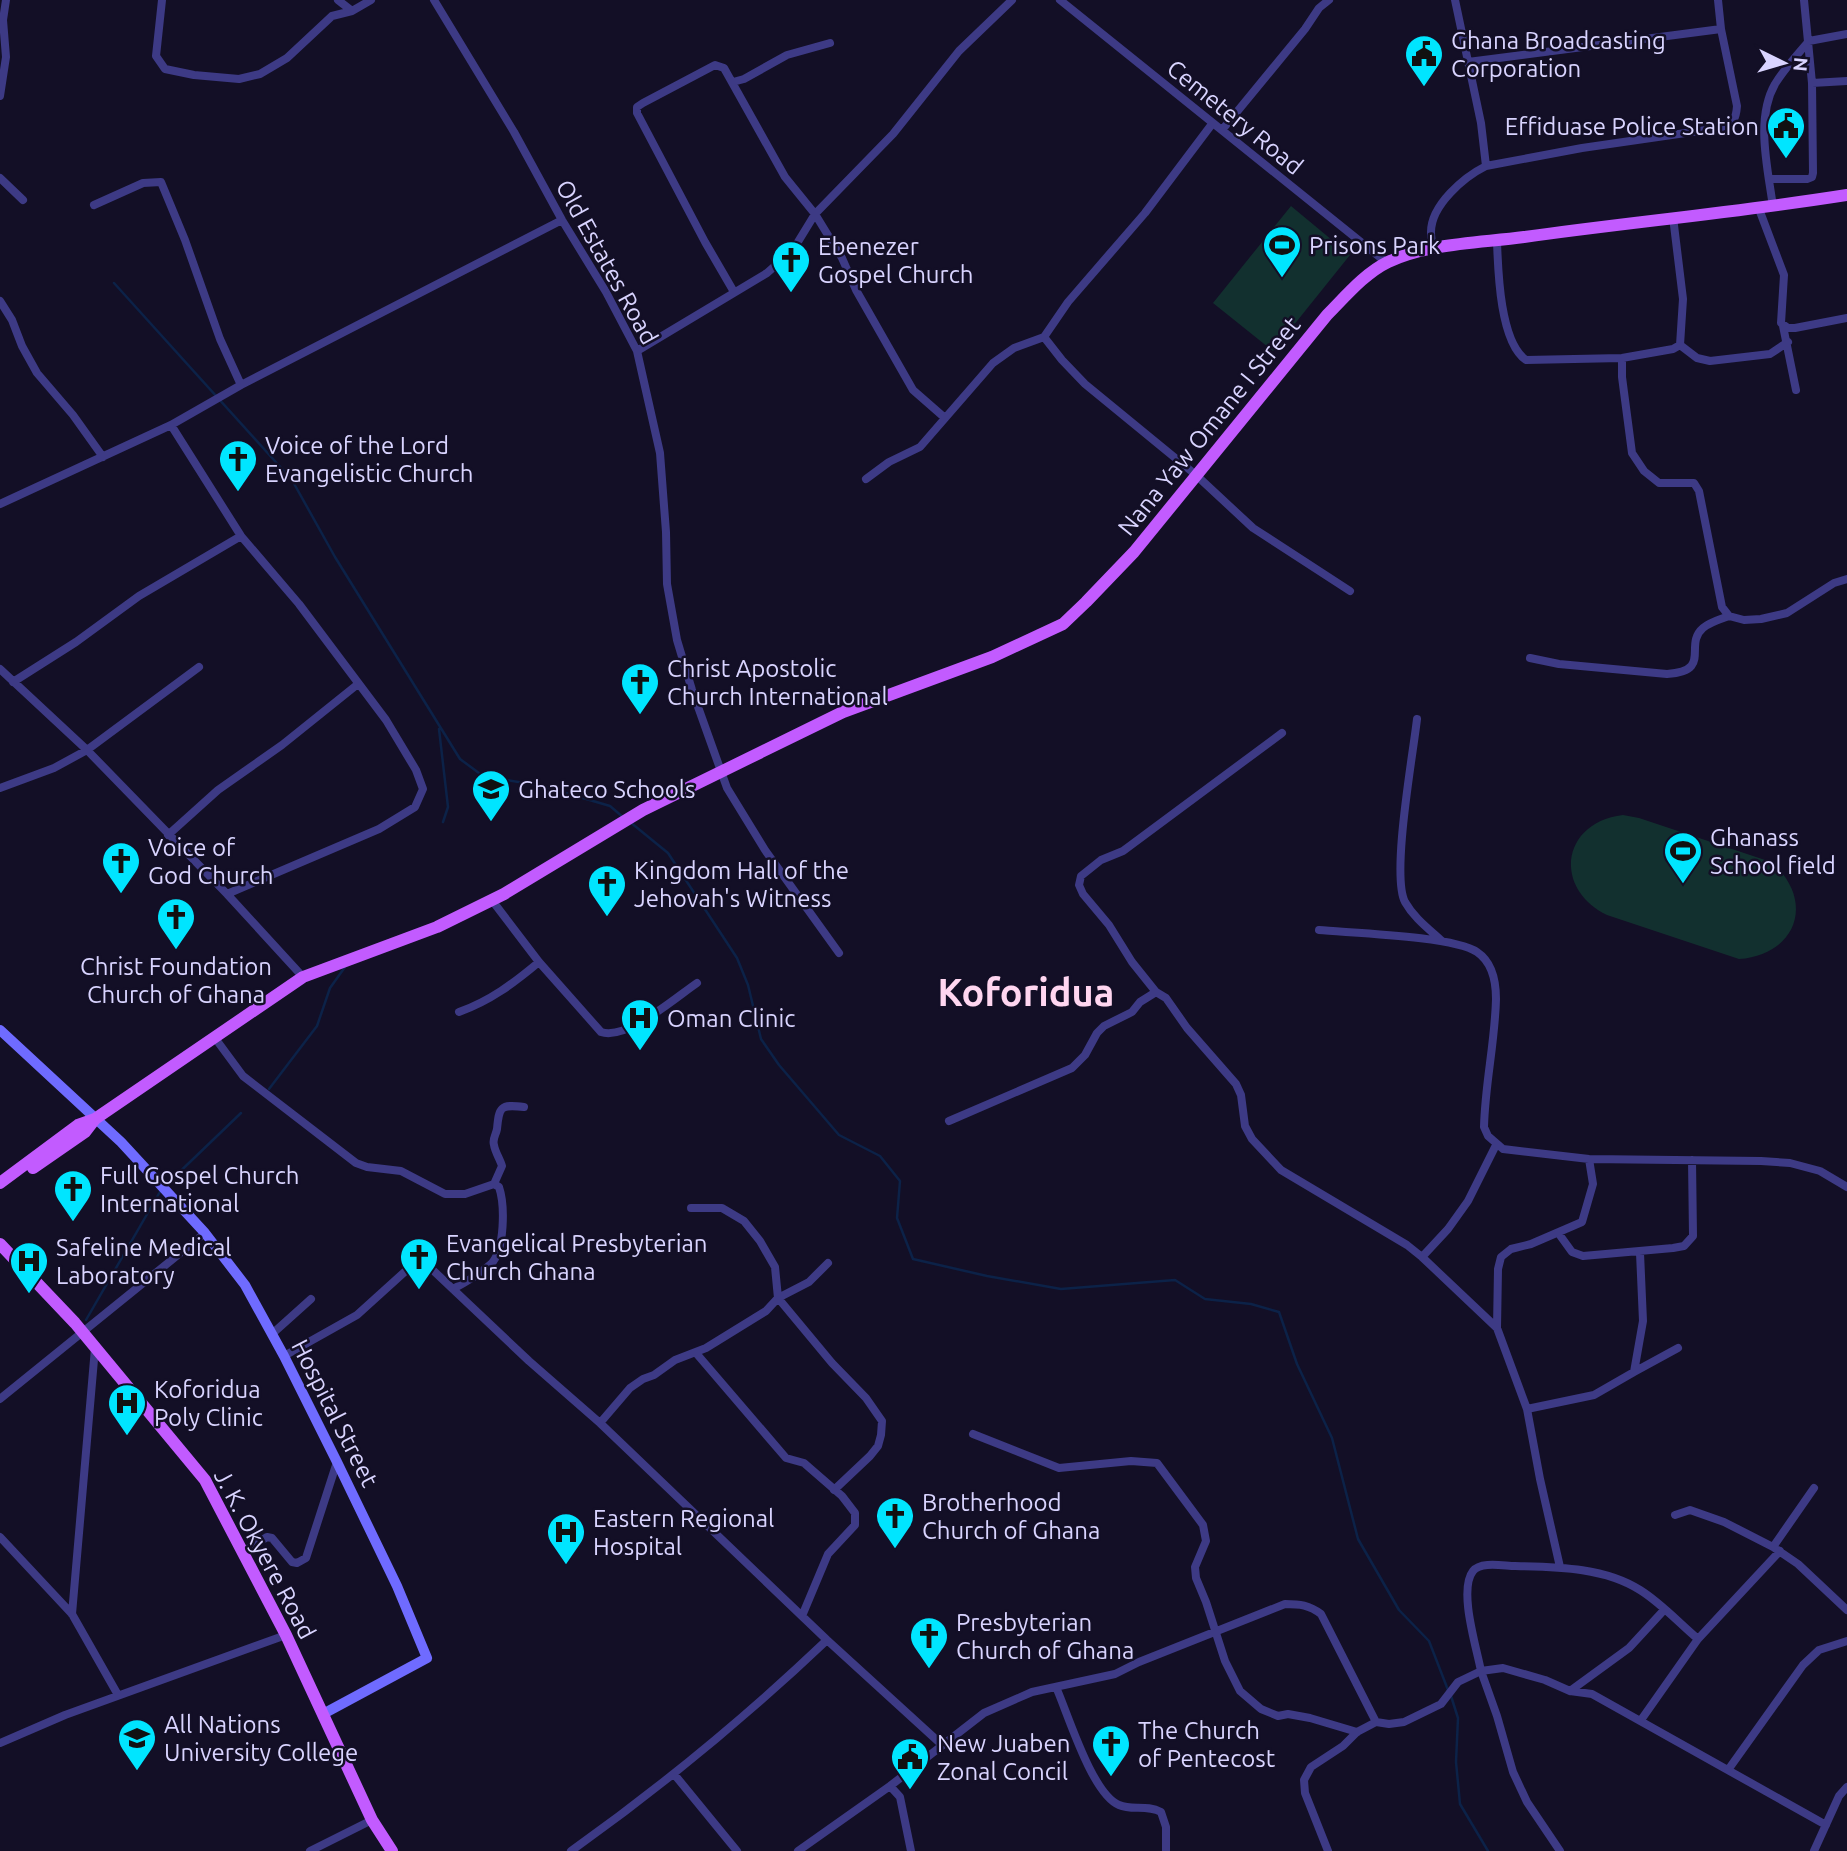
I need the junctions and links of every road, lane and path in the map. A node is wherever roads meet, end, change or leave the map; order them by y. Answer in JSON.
{"nodes":[{"id":1,"x":6,"y":0,"type":"edge"},
{"id":2,"x":162,"y":0,"type":"edge"},
{"id":3,"x":338,"y":0,"type":"edge"},
{"id":4,"x":371,"y":0,"type":"edge"},
{"id":5,"x":434,"y":0,"type":"edge"},
{"id":6,"x":1012,"y":0,"type":"edge"},
{"id":7,"x":1060,"y":0,"type":"edge"},
{"id":8,"x":1329,"y":0,"type":"edge"},
{"id":9,"x":1455,"y":0,"type":"edge"},
{"id":10,"x":1718,"y":0,"type":"edge"},
{"id":11,"x":1804,"y":0,"type":"edge"},
{"id":12,"x":352,"y":11,"type":"junction"},
{"id":13,"x":1721,"y":30,"type":"junction"},
{"id":14,"x":1847,"y":34,"type":"edge"},
{"id":15,"x":1809,"y":41,"type":"junction"},
{"id":16,"x":830,"y":43,"type":"dead end"},
{"id":17,"x":1468,"y":61,"type":"junction"},
{"id":18,"x":1847,"y":81,"type":"edge"},
{"id":19,"x":733,"y":82,"type":"junction"},
{"id":20,"x":1812,"y":83,"type":"junction"},
{"id":21,"x":0,"y":96,"type":"edge"},
{"id":22,"x":1212,"y":124,"type":"junction"},
{"id":23,"x":1222,"y":130,"type":"junction"},
{"id":24,"x":1486,"y":166,"type":"junction"},
{"id":25,"x":0,"y":178,"type":"edge"},
{"id":26,"x":1769,"y":179,"type":"junction"},
{"id":27,"x":1847,"y":195,"type":"edge"},
{"id":28,"x":23,"y":200,"type":"dead end"},
{"id":29,"x":94,"y":205,"type":"dead end"},
{"id":30,"x":1773,"y":207,"type":"junction"},
{"id":31,"x":1759,"y":209,"type":"junction"},
{"id":32,"x":816,"y":214,"type":"junction"},
{"id":33,"x":1672,"y":217,"type":"junction"},
{"id":34,"x":562,"y":220,"type":"junction"},
{"id":35,"x":1497,"y":241,"type":"junction"},
{"id":36,"x":1433,"y":248,"type":"junction"},
{"id":37,"x":1387,"y":263,"type":"junction"},
{"id":38,"x":734,"y":292,"type":"junction"},
{"id":39,"x":0,"y":301,"type":"edge"},
{"id":40,"x":1847,"y":318,"type":"edge"},
{"id":41,"x":1783,"y":326,"type":"junction"},
{"id":42,"x":1044,"y":337,"type":"junction"},
{"id":43,"x":1788,"y":342,"type":"junction"},
{"id":44,"x":1680,"y":345,"type":"junction"},
{"id":45,"x":637,"y":351,"type":"junction"},
{"id":46,"x":1622,"y":358,"type":"junction"},
{"id":47,"x":242,"y":385,"type":"junction"},
{"id":48,"x":1796,"y":390,"type":"dead end"},
{"id":49,"x":945,"y":418,"type":"junction"},
{"id":50,"x":170,"y":425,"type":"junction"},
{"id":51,"x":103,"y":457,"type":"junction"},
{"id":52,"x":1196,"y":475,"type":"junction"},
{"id":53,"x":866,"y":479,"type":"dead end"},
{"id":54,"x":0,"y":504,"type":"edge"},
{"id":55,"x":241,"y":536,"type":"junction"},
{"id":56,"x":1847,"y":579,"type":"edge"},
{"id":57,"x":1350,"y":591,"type":"dead end"},
{"id":58,"x":1729,"y":616,"type":"junction"},
{"id":59,"x":1530,"y":658,"type":"dead end"},
{"id":60,"x":199,"y":667,"type":"dead end"},
{"id":61,"x":0,"y":669,"type":"edge"},
{"id":62,"x":13,"y":682,"type":"junction"},
{"id":63,"x":358,"y":684,"type":"junction"},
{"id":64,"x":1417,"y":719,"type":"dead end"},
{"id":65,"x":1282,"y":733,"type":"dead end"},
{"id":66,"x":87,"y":750,"type":"junction"},
{"id":67,"x":721,"y":770,"type":"junction"},
{"id":68,"x":0,"y":788,"type":"edge"},
{"id":69,"x":167,"y":835,"type":"junction"},
{"id":70,"x":227,"y":894,"type":"junction"},
{"id":71,"x":491,"y":899,"type":"junction"},
{"id":72,"x":1319,"y":930,"type":"dead end"},
{"id":73,"x":1443,"y":942,"type":"junction"},
{"id":74,"x":839,"y":953,"type":"dead end"},
{"id":75,"x":539,"y":962,"type":"junction"},
{"id":76,"x":303,"y":977,"type":"junction"},
{"id":77,"x":697,"y":983,"type":"dead end"},
{"id":78,"x":1156,"y":992,"type":"junction"},
{"id":79,"x":460,"y":1012,"type":"dead end"},
{"id":80,"x":0,"y":1030,"type":"edge"},
{"id":81,"x":215,"y":1038,"type":"junction"},
{"id":82,"x":524,"y":1107,"type":"dead end"},
{"id":83,"x":96,"y":1119,"type":"junction"},
{"id":84,"x":949,"y":1121,"type":"dead end"},
{"id":85,"x":1496,"y":1145,"type":"junction"},
{"id":86,"x":1589,"y":1158,"type":"junction"},
{"id":87,"x":1692,"y":1160,"type":"junction"},
{"id":88,"x":0,"y":1182,"type":"edge"},
{"id":89,"x":494,"y":1184,"type":"junction"},
{"id":90,"x":1847,"y":1186,"type":"edge"},
{"id":91,"x":0,"y":1191,"type":"edge"},
{"id":92,"x":691,"y":1208,"type":"dead end"},
{"id":93,"x":205,"y":1233,"type":"junction"},
{"id":94,"x":1559,"y":1234,"type":"junction"},
{"id":95,"x":0,"y":1244,"type":"edge"},
{"id":96,"x":1640,"y":1253,"type":"junction"},
{"id":97,"x":1422,"y":1257,"type":"junction"},
{"id":98,"x":828,"y":1263,"type":"dead end"},
{"id":99,"x":453,"y":1289,"type":"junction"},
{"id":100,"x":778,"y":1298,"type":"junction"},
{"id":101,"x":311,"y":1299,"type":"dead end"},
{"id":102,"x":1497,"y":1328,"type":"junction"},
{"id":103,"x":82,"y":1331,"type":"junction"},
{"id":104,"x":272,"y":1335,"type":"junction"},
{"id":105,"x":96,"y":1347,"type":"junction"},
{"id":106,"x":1678,"y":1348,"type":"dead end"},
{"id":107,"x":696,"y":1353,"type":"junction"},
{"id":108,"x":284,"y":1356,"type":"junction"},
{"id":109,"x":1634,"y":1372,"type":"junction"},
{"id":110,"x":0,"y":1399,"type":"edge"},
{"id":111,"x":1527,"y":1409,"type":"junction"},
{"id":112,"x":600,"y":1423,"type":"junction"},
{"id":113,"x":973,"y":1434,"type":"dead end"},
{"id":114,"x":337,"y":1462,"type":"junction"},
{"id":115,"x":1815,"y":1488,"type":"dead end"},
{"id":116,"x":834,"y":1490,"type":"junction"},
{"id":117,"x":1675,"y":1515,"type":"dead end"},
{"id":118,"x":0,"y":1537,"type":"edge"},
{"id":119,"x":1777,"y":1549,"type":"junction"},
{"id":120,"x":243,"y":1552,"type":"junction"},
{"id":121,"x":1560,"y":1567,"type":"junction"},
{"id":122,"x":1664,"y":1610,"type":"junction"},
{"id":123,"x":1847,"y":1610,"type":"edge"},
{"id":124,"x":72,"y":1614,"type":"junction"},
{"id":125,"x":802,"y":1616,"type":"junction"},
{"id":126,"x":1215,"y":1631,"type":"junction"},
{"id":127,"x":286,"y":1635,"type":"junction"},
{"id":128,"x":1698,"y":1639,"type":"junction"},
{"id":129,"x":827,"y":1640,"type":"junction"},
{"id":130,"x":1847,"y":1641,"type":"edge"},
{"id":131,"x":1481,"y":1671,"type":"junction"},
{"id":132,"x":1056,"y":1687,"type":"junction"},
{"id":133,"x":1570,"y":1691,"type":"junction"},
{"id":134,"x":118,"y":1695,"type":"junction"},
{"id":135,"x":323,"y":1714,"type":"junction"},
{"id":136,"x":1641,"y":1720,"type":"junction"},
{"id":137,"x":1376,"y":1722,"type":"junction"},
{"id":138,"x":1357,"y":1732,"type":"junction"},
{"id":139,"x":0,"y":1743,"type":"edge"},
{"id":140,"x":942,"y":1744,"type":"junction"},
{"id":141,"x":1728,"y":1770,"type":"junction"},
{"id":142,"x":674,"y":1774,"type":"junction"},
{"id":143,"x":890,"y":1786,"type":"junction"},
{"id":144,"x":1847,"y":1787,"type":"edge"},
{"id":145,"x":372,"y":1820,"type":"junction"},
{"id":146,"x":1826,"y":1825,"type":"junction"},
{"id":147,"x":310,"y":1851,"type":"edge"},
{"id":148,"x":392,"y":1851,"type":"edge"},
{"id":149,"x":571,"y":1851,"type":"edge"},
{"id":150,"x":737,"y":1851,"type":"edge"},
{"id":151,"x":798,"y":1851,"type":"edge"},
{"id":152,"x":911,"y":1851,"type":"edge"},
{"id":153,"x":1166,"y":1851,"type":"edge"},
{"id":154,"x":1328,"y":1851,"type":"edge"},
{"id":155,"x":1560,"y":1851,"type":"edge"},
{"id":156,"x":1814,"y":1851,"type":"edge"}],
"edges":[{"from":1,"to":21,"type":"street"},
{"from":2,"to":12,"type":"street"},
{"from":3,"to":12,"type":"street"},
{"from":4,"to":12,"type":"street"},
{"from":5,"to":34,"type":"street","name":"Old Estates Road"},
{"from":6,"to":32,"type":"street"},
{"from":7,"to":22,"type":"street","name":"Cemetery Road"},
{"from":8,"to":23,"type":"street"},
{"from":9,"to":17,"type":"street"},
{"from":10,"to":13,"type":"street"},
{"from":11,"to":15,"type":"street"},
{"from":13,"to":17,"type":"street"},
{"from":13,"to":24,"type":"street"},
{"from":14,"to":15,"type":"street"},
{"from":15,"to":20,"type":"street"},
{"from":15,"to":26,"type":"street"},
{"from":16,"to":19,"type":"street"},
{"from":17,"to":24,"type":"street"},
{"from":18,"to":20,"type":"street"},
{"from":19,"to":32,"type":"street"},
{"from":19,"to":38,"type":"street"},
{"from":20,"to":26,"type":"street"},
{"from":22,"to":23,"type":"street","name":"Cemetery Road"},
{"from":22,"to":42,"type":"street"},
{"from":23,"to":37,"type":"street","name":"Cemetery Road"},
{"from":24,"to":36,"type":"street"},
{"from":25,"to":28,"type":"street"},
{"from":26,"to":30,"type":"street"},
{"from":27,"to":30,"type":"main road","name":"Nana Yaw Omane I Street"},
{"from":29,"to":47,"type":"street"},
{"from":30,"to":31,"type":"main road","name":"Nana Yaw Omane I Street"},
{"from":31,"to":33,"type":"main road","name":"Nana Yaw Omane I Street"},
{"from":31,"to":41,"type":"street"},
{"from":32,"to":38,"type":"street"},
{"from":32,"to":49,"type":"street"},
{"from":33,"to":35,"type":"main road","name":"Nana Yaw Omane I Street"},
{"from":33,"to":44,"type":"street"},
{"from":34,"to":45,"type":"street","name":"Old Estates Road"},
{"from":34,"to":47,"type":"street"},
{"from":35,"to":36,"type":"main road","name":"Nana Yaw Omane I Street"},
{"from":35,"to":46,"type":"street"},
{"from":36,"to":37,"type":"main road","name":"Nana Yaw Omane I Street"},
{"from":37,"to":52,"type":"main road","name":"Nana Yaw Omane I Street"},
{"from":38,"to":45,"type":"street"},
{"from":39,"to":51,"type":"street"},
{"from":40,"to":41,"type":"street"},
{"from":41,"to":43,"type":"street"},
{"from":42,"to":49,"type":"street"},
{"from":42,"to":52,"type":"street"},
{"from":43,"to":44,"type":"street"},
{"from":43,"to":48,"type":"street"},
{"from":44,"to":46,"type":"street"},
{"from":45,"to":67,"type":"street","name":"Old Estates Road"},
{"from":46,"to":58,"type":"street"},
{"from":47,"to":50,"type":"street"},
{"from":49,"to":53,"type":"street"},
{"from":50,"to":51,"type":"street"},
{"from":50,"to":55,"type":"street"},
{"from":51,"to":54,"type":"street"},
{"from":52,"to":57,"type":"street"},
{"from":52,"to":67,"type":"main road","name":"Nana Yaw Omane I Street"},
{"from":55,"to":62,"type":"street"},
{"from":55,"to":63,"type":"street"},
{"from":56,"to":58,"type":"street"},
{"from":58,"to":59,"type":"street"},
{"from":60,"to":66,"type":"street"},
{"from":61,"to":62,"type":"street"},
{"from":62,"to":66,"type":"street"},
{"from":63,"to":69,"type":"street"},
{"from":63,"to":70,"type":"street"},
{"from":64,"to":73,"type":"street"},
{"from":65,"to":78,"type":"street"},
{"from":66,"to":68,"type":"street"},
{"from":66,"to":69,"type":"street"},
{"from":67,"to":71,"type":"main road","name":"Nana Yaw Omane I Street"},
{"from":67,"to":74,"type":"street","name":"Old Estates Road"},
{"from":69,"to":70,"type":"street"},
{"from":70,"to":76,"type":"street"},
{"from":71,"to":75,"type":"street"},
{"from":71,"to":76,"type":"main road"},
{"from":72,"to":73,"type":"street"},
{"from":73,"to":85,"type":"street"},
{"from":75,"to":77,"type":"street"},
{"from":75,"to":79,"type":"street"},
{"from":76,"to":81,"type":"main road"},
{"from":78,"to":84,"type":"street"},
{"from":78,"to":97,"type":"street"},
{"from":80,"to":83,"type":"street","name":"Hospital Street"},
{"from":81,"to":83,"type":"main road"},
{"from":81,"to":89,"type":"street"},
{"from":82,"to":89,"type":"street"},
{"from":83,"to":88,"type":"main road"},
{"from":83,"to":91,"type":"main road"},
{"from":83,"to":93,"type":"street","name":"Hospital Street"},
{"from":85,"to":86,"type":"street"},
{"from":85,"to":97,"type":"street"},
{"from":86,"to":87,"type":"street"},
{"from":86,"to":94,"type":"street"},
{"from":87,"to":90,"type":"street"},
{"from":87,"to":96,"type":"street"},
{"from":89,"to":99,"type":"street"},
{"from":92,"to":100,"type":"street"},
{"from":93,"to":103,"type":"street"},
{"from":93,"to":104,"type":"street","name":"Hospital Street"},
{"from":94,"to":96,"type":"street"},
{"from":94,"to":102,"type":"street"},
{"from":95,"to":103,"type":"main road","name":"J. K. Okyere Road"},
{"from":96,"to":109,"type":"street"},
{"from":97,"to":102,"type":"street"},
{"from":98,"to":100,"type":"street"},
{"from":99,"to":108,"type":"street"},
{"from":99,"to":112,"type":"street"},
{"from":100,"to":107,"type":"street"},
{"from":100,"to":116,"type":"street"},
{"from":101,"to":104,"type":"street"},
{"from":102,"to":111,"type":"street"},
{"from":103,"to":105,"type":"main road","name":"J. K. Okyere Road"},
{"from":103,"to":110,"type":"street"},
{"from":104,"to":108,"type":"street","name":"Hospital Street"},
{"from":105,"to":120,"type":"main road","name":"J. K. Okyere Road"},
{"from":105,"to":124,"type":"street"},
{"from":106,"to":109,"type":"street"},
{"from":107,"to":112,"type":"street"},
{"from":107,"to":116,"type":"street"},
{"from":108,"to":114,"type":"street","name":"Hospital Street"},
{"from":109,"to":111,"type":"street"},
{"from":111,"to":121,"type":"street"},
{"from":112,"to":125,"type":"street"},
{"from":113,"to":126,"type":"street"},
{"from":114,"to":120,"type":"street"},
{"from":114,"to":135,"type":"street","name":"Hospital Street"},
{"from":115,"to":119,"type":"street"},
{"from":116,"to":125,"type":"street"},
{"from":117,"to":119,"type":"street"},
{"from":118,"to":124,"type":"street"},
{"from":119,"to":123,"type":"street"},
{"from":119,"to":128,"type":"street"},
{"from":120,"to":127,"type":"main road","name":"J. K. Okyere Road"},
{"from":121,"to":122,"type":"street"},
{"from":121,"to":131,"type":"street"},
{"from":122,"to":128,"type":"street"},
{"from":122,"to":133,"type":"street"},
{"from":124,"to":134,"type":"street"},
{"from":125,"to":129,"type":"street"},
{"from":126,"to":132,"type":"street"},
{"from":126,"to":137,"type":"street"},
{"from":126,"to":138,"type":"street"},
{"from":127,"to":134,"type":"street"},
{"from":127,"to":135,"type":"main road","name":"J. K. Okyere Road"},
{"from":128,"to":136,"type":"street"},
{"from":129,"to":140,"type":"street"},
{"from":129,"to":142,"type":"street"},
{"from":130,"to":141,"type":"street"},
{"from":131,"to":133,"type":"street"},
{"from":131,"to":137,"type":"street"},
{"from":131,"to":155,"type":"street"},
{"from":132,"to":140,"type":"street"},
{"from":132,"to":153,"type":"street"},
{"from":133,"to":136,"type":"street"},
{"from":134,"to":139,"type":"street"},
{"from":135,"to":145,"type":"main road","name":"J. K. Okyere Road"},
{"from":136,"to":141,"type":"street"},
{"from":137,"to":138,"type":"street"},
{"from":138,"to":154,"type":"street"},
{"from":140,"to":143,"type":"street"},
{"from":141,"to":146,"type":"street"},
{"from":142,"to":149,"type":"street"},
{"from":142,"to":150,"type":"street"},
{"from":143,"to":151,"type":"street"},
{"from":143,"to":152,"type":"street"},
{"from":144,"to":146,"type":"street"},
{"from":145,"to":147,"type":"street"},
{"from":145,"to":148,"type":"main road","name":"J. K. Okyere Road"},
{"from":146,"to":156,"type":"street"}]}
